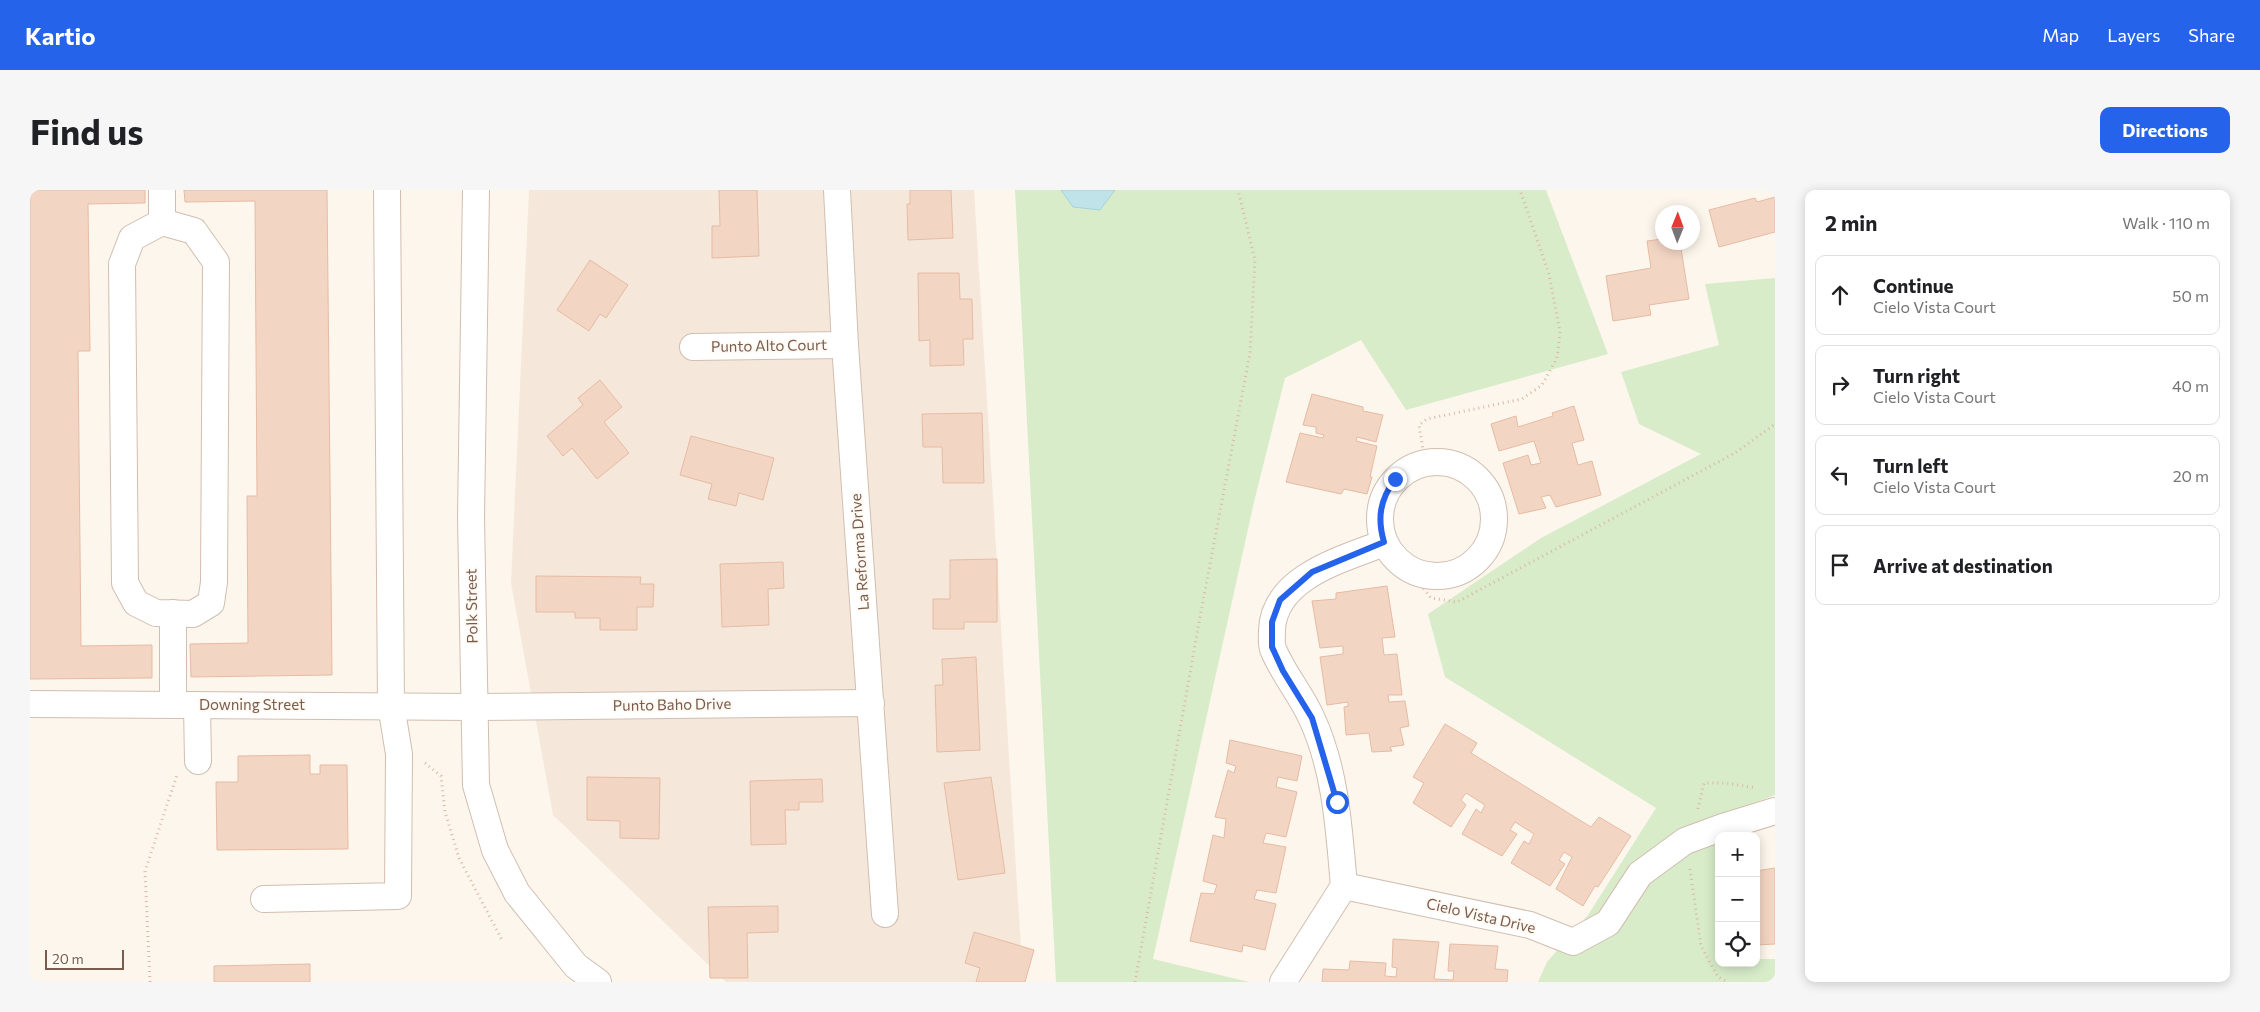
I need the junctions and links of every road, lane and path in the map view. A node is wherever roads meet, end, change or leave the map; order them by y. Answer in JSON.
{"nodes":[{"id":1,"x":162,"y":190,"type":"edge"},
{"id":2,"x":387,"y":190,"type":"edge"},
{"id":3,"x":476,"y":190,"type":"edge"},
{"id":4,"x":837,"y":190,"type":"edge"},
{"id":5,"x":1238,"y":190,"type":"edge"},
{"id":6,"x":1520,"y":190,"type":"edge"},
{"id":7,"x":162,"y":222,"type":"junction"},
{"id":8,"x":844,"y":345,"type":"junction"},
{"id":9,"x":693,"y":347,"type":"dead end"},
{"id":10,"x":1775,"y":424,"type":"edge"},
{"id":11,"x":1425,"y":462,"type":"junction"},
{"id":12,"x":1384,"y":542,"type":"junction"},
{"id":13,"x":1408,"y":568,"type":"junction"},
{"id":14,"x":173,"y":613,"type":"junction"},
{"id":15,"x":871,"y":703,"type":"junction"},
{"id":16,"x":30,"y":704,"type":"edge"},
{"id":17,"x":185,"y":704,"type":"junction"},
{"id":18,"x":392,"y":705,"type":"junction"},
{"id":19,"x":474,"y":707,"type":"junction"},
{"id":20,"x":399,"y":754,"type":"junction"},
{"id":21,"x":188,"y":765,"type":"joint"},
{"id":22,"x":1775,"y":811,"type":"edge"},
{"id":23,"x":1344,"y":886,"type":"junction"},
{"id":24,"x":264,"y":899,"type":"dead end"},
{"id":25,"x":885,"y":914,"type":"dead end"},
{"id":26,"x":503,"y":942,"type":"dead end"},
{"id":27,"x":150,"y":982,"type":"edge"},
{"id":28,"x":598,"y":982,"type":"edge"},
{"id":29,"x":1134,"y":982,"type":"edge"},
{"id":30,"x":1283,"y":982,"type":"edge"}],
"edges":[{"from":1,"to":7,"type":"street"},
{"from":2,"to":18,"type":"street"},
{"from":3,"to":19,"type":"street","name":"Polk Street"},
{"from":4,"to":8,"type":"street","name":"La Reforma Drive"},
{"from":5,"to":29,"type":"path"},
{"from":6,"to":11,"type":"path"},
{"from":7,"to":14,"type":"street"},
{"from":7,"to":14,"type":"street"},
{"from":8,"to":9,"type":"street","name":"Punto Alto Court"},
{"from":8,"to":15,"type":"street","name":"La Reforma Drive"},
{"from":10,"to":13,"type":"path"},
{"from":11,"to":12,"type":"street"},
{"from":11,"to":13,"type":"street"},
{"from":12,"to":13,"type":"street"},
{"from":12,"to":23,"type":"street"},
{"from":14,"to":17,"type":"street"},
{"from":15,"to":19,"type":"street","name":"Punto Baho Drive"},
{"from":15,"to":25,"type":"street","name":"La Reforma Drive"},
{"from":16,"to":17,"type":"street","name":"Downing Street"},
{"from":17,"to":18,"type":"street","name":"Downing Street"},
{"from":17,"to":21,"type":"street"},
{"from":18,"to":19,"type":"street","name":"Downing Street"},
{"from":18,"to":20,"type":"street"},
{"from":19,"to":28,"type":"street","name":"Polk Street"},
{"from":20,"to":24,"type":"street"},
{"from":20,"to":26,"type":"path"},
{"from":21,"to":27,"type":"path"},
{"from":22,"to":23,"type":"street","name":"Cielo Vista Drive"},
{"from":23,"to":30,"type":"street"}]}
